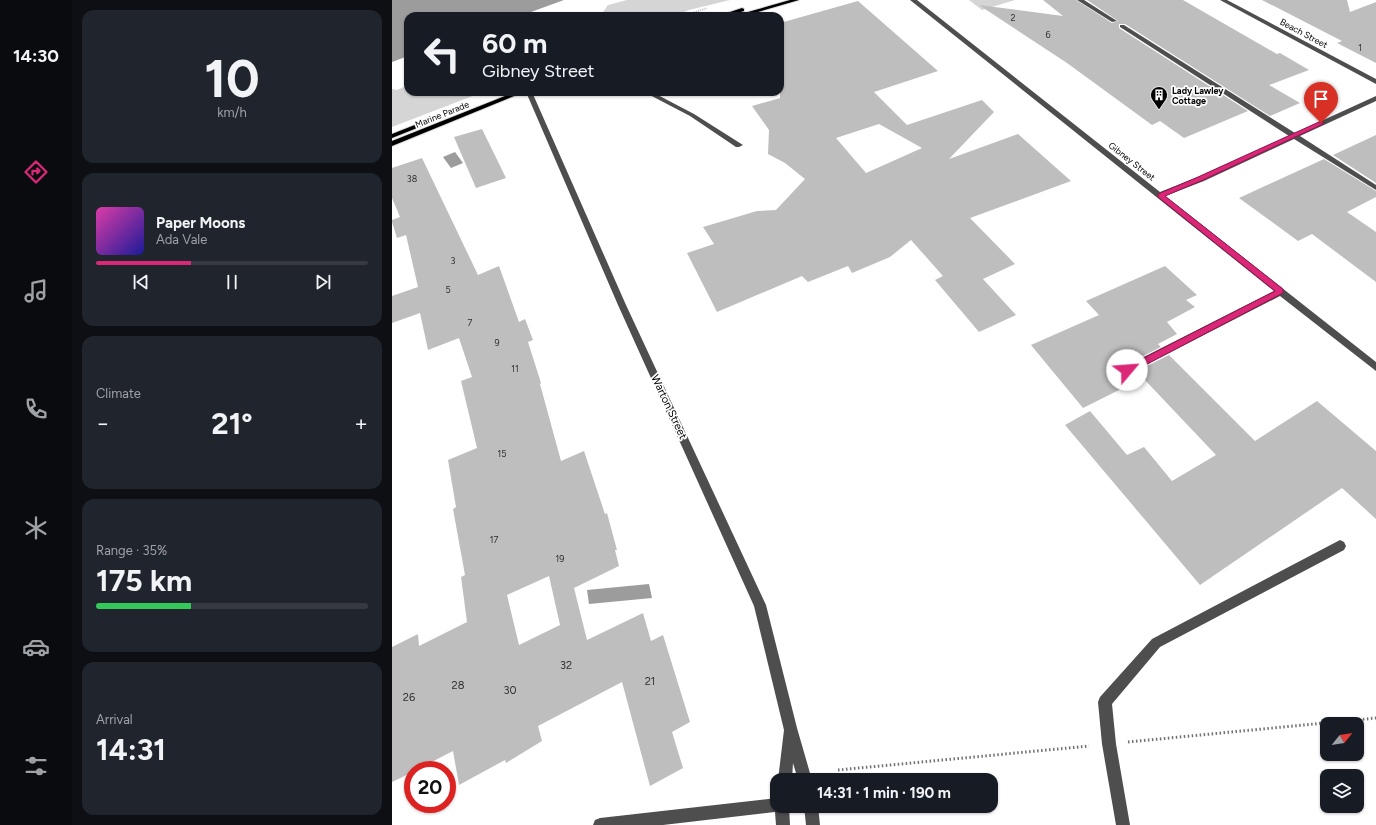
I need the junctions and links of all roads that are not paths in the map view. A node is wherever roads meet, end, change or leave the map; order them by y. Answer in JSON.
{"nodes":[{"id":1,"x":777,"y":0,"type":"edge"},
{"id":2,"x":796,"y":0,"type":"edge"},
{"id":3,"x":913,"y":0,"type":"edge"},
{"id":4,"x":1080,"y":0,"type":"edge"},
{"id":5,"x":1223,"y":0,"type":"edge"},
{"id":6,"x":735,"y":12,"type":"edge"},
{"id":7,"x":752,"y":12,"type":"edge"},
{"id":8,"x":1114,"y":21,"type":"dead end"},
{"id":9,"x":1122,"y":26,"type":"dead end"},
{"id":10,"x":1376,"y":82,"type":"edge"},
{"id":11,"x":495,"y":96,"type":"edge"},
{"id":12,"x":511,"y":96,"type":"edge"},
{"id":13,"x":531,"y":96,"type":"edge"},
{"id":14,"x":655,"y":96,"type":"edge"},
{"id":15,"x":1376,"y":98,"type":"edge"},
{"id":16,"x":392,"y":136,"type":"edge"},
{"id":17,"x":1293,"y":136,"type":"junction"},
{"id":18,"x":392,"y":144,"type":"edge"},
{"id":19,"x":739,"y":145,"type":"dead end"},
{"id":20,"x":1376,"y":188,"type":"edge"},
{"id":21,"x":1160,"y":196,"type":"junction"},
{"id":22,"x":1281,"y":291,"type":"junction"},
{"id":23,"x":1376,"y":367,"type":"edge"},
{"id":24,"x":1127,"y":370,"type":"dead end"},
{"id":25,"x":1340,"y":546,"type":"dead end"},
{"id":26,"x":790,"y":728,"type":"junction"},
{"id":27,"x":786,"y":773,"type":"edge"},
{"id":28,"x":803,"y":773,"type":"edge"},
{"id":29,"x":770,"y":806,"type":"edge"},
{"id":30,"x":782,"y":813,"type":"edge"},
{"id":31,"x":812,"y":813,"type":"edge"},
{"id":32,"x":600,"y":825,"type":"edge"},
{"id":33,"x":783,"y":825,"type":"edge"},
{"id":34,"x":813,"y":825,"type":"edge"},
{"id":35,"x":1123,"y":825,"type":"edge"}],
"edges":[{"from":1,"to":6,"type":"main road"},
{"from":2,"to":7,"type":"main road"},
{"from":3,"to":21,"type":"street","name":"Gibney Street"},
{"from":4,"to":8,"type":"street"},
{"from":5,"to":10,"type":"street","name":"Beach Street"},
{"from":9,"to":17,"type":"street"},
{"from":11,"to":16,"type":"main road","name":"Marine Parade"},
{"from":12,"to":18,"type":"main road","name":"Marine Parade"},
{"from":13,"to":26,"type":"street","name":"Warton Street"},
{"from":14,"to":19,"type":"street"},
{"from":15,"to":17,"type":"street"},
{"from":17,"to":20,"type":"street"},
{"from":17,"to":21,"type":"street"},
{"from":21,"to":22,"type":"street","name":"Gibney Street"},
{"from":22,"to":23,"type":"street","name":"Gibney Street"},
{"from":22,"to":24,"type":"street"},
{"from":25,"to":35,"type":"street"},
{"from":26,"to":27,"type":"street","name":"Warton Street"},
{"from":26,"to":28,"type":"street","name":"Warton Street"},
{"from":29,"to":32,"type":"street"},
{"from":30,"to":33,"type":"street"},
{"from":31,"to":34,"type":"street"}]}
